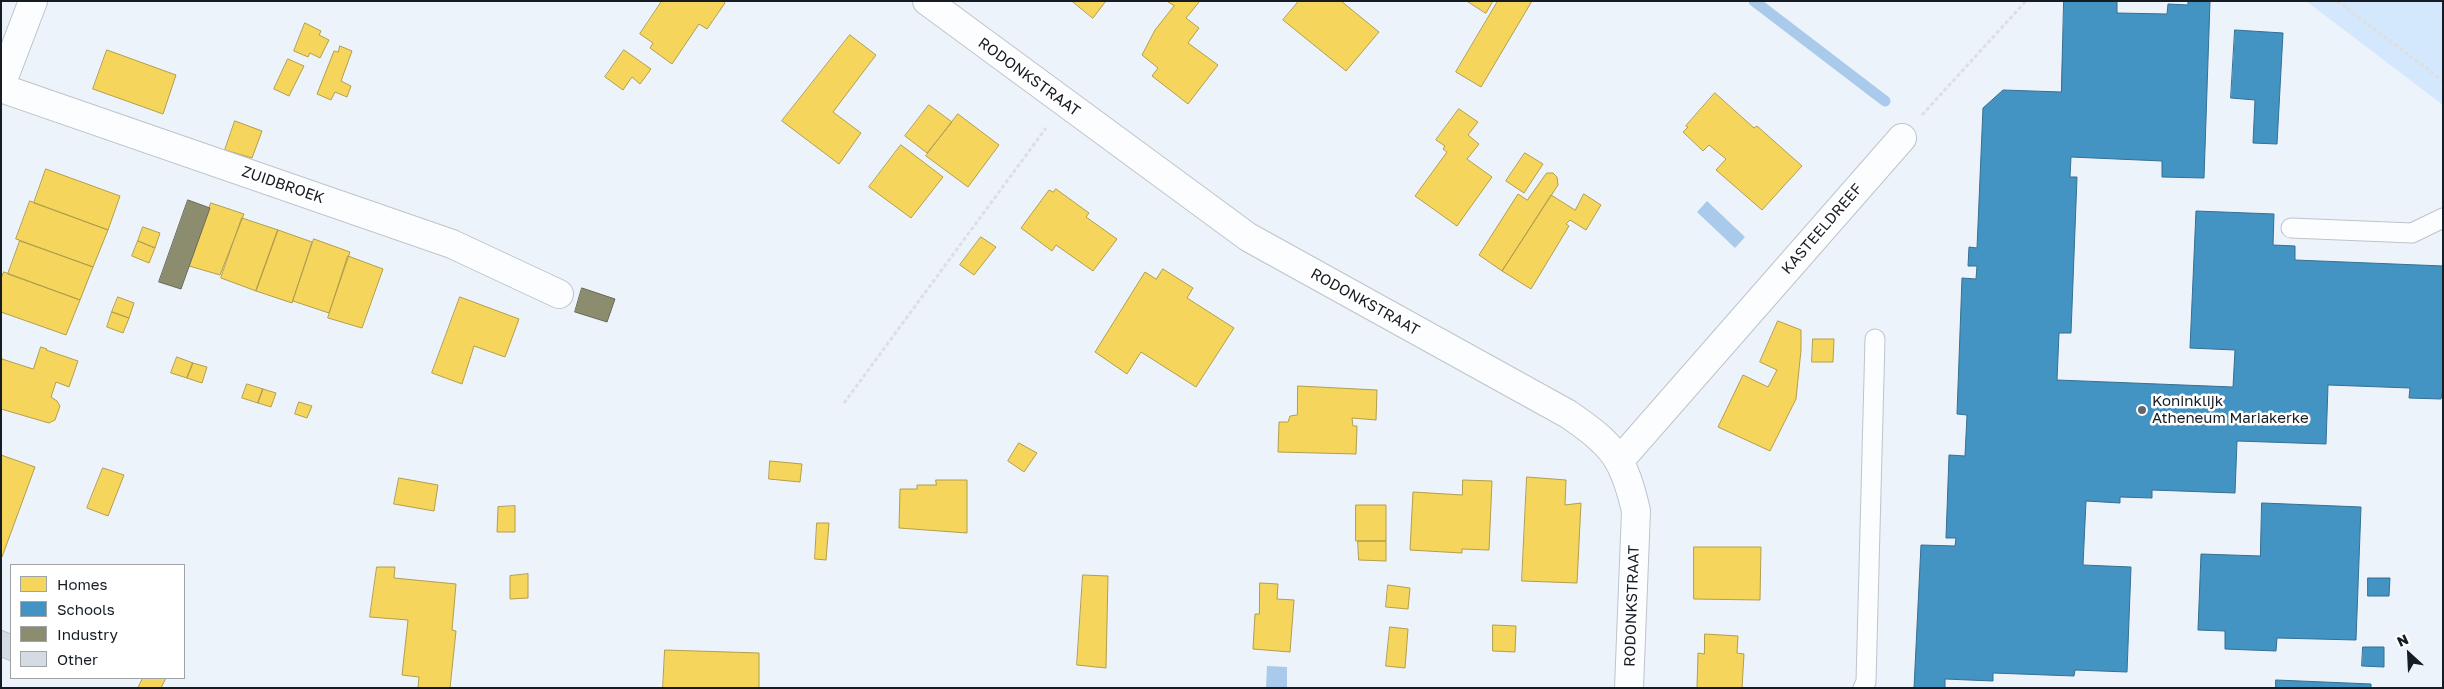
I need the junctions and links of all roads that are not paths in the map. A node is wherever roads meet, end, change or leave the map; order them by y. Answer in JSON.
{"nodes":[{"id":1,"x":32,"y":1,"type":"edge"},
{"id":2,"x":927,"y":1,"type":"edge"},
{"id":3,"x":1,"y":87,"type":"edge"},
{"id":4,"x":1902,"y":138,"type":"road end"},
{"id":5,"x":2443,"y":218,"type":"edge"},
{"id":6,"x":2291,"y":228,"type":"dead end"},
{"id":7,"x":560,"y":294,"type":"dead end"},
{"id":8,"x":1875,"y":339,"type":"dead end"},
{"id":9,"x":1620,"y":460,"type":"junction"},
{"id":10,"x":1629,"y":688,"type":"edge"},
{"id":11,"x":1863,"y":688,"type":"edge"}],
"edges":[{"from":1,"to":3,"type":"street","name":"ZUIDBROEK"},
{"from":2,"to":9,"type":"street","name":"RODONKSTRAAT"},
{"from":3,"to":7,"type":"street","name":"ZUIDBROEK"},
{"from":4,"to":9,"type":"street","name":"KASTEELDREEF"},
{"from":5,"to":6,"type":"lane"},
{"from":8,"to":11,"type":"lane"},
{"from":9,"to":10,"type":"street","name":"RODONKSTRAAT"}]}
